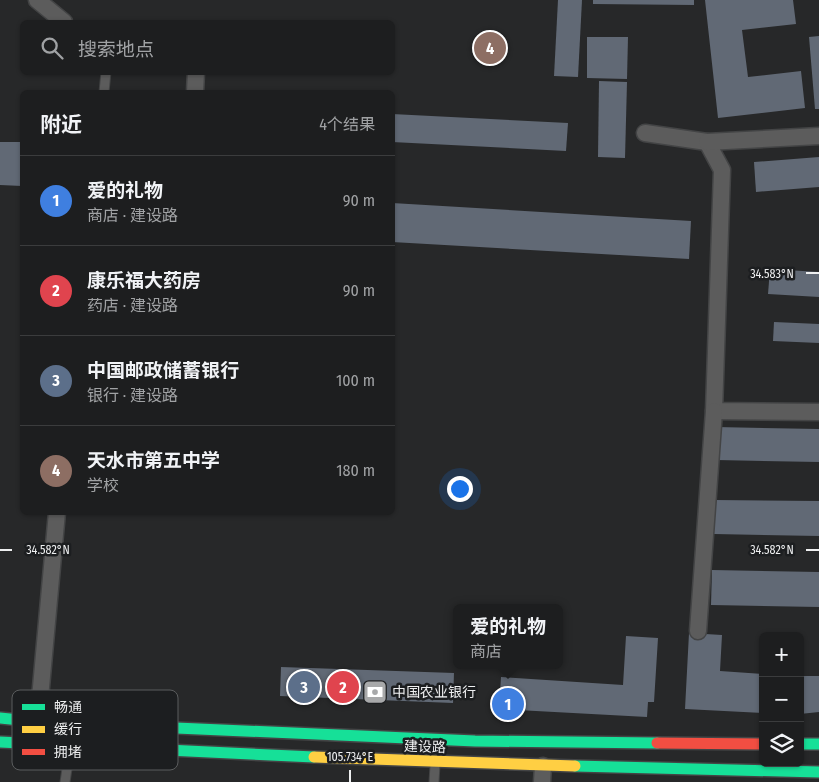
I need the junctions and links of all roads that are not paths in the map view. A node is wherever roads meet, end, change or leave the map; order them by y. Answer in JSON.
{"nodes":[{"id":1,"x":37,"y":0,"type":"edge"},
{"id":2,"x":62,"y":20,"type":"edge"},
{"id":3,"x":106,"y":75,"type":"edge"},
{"id":4,"x":196,"y":75,"type":"edge"},
{"id":5,"x":104,"y":90,"type":"edge"},
{"id":6,"x":195,"y":90,"type":"edge"},
{"id":7,"x":645,"y":133,"type":"dead end"},
{"id":8,"x":819,"y":136,"type":"edge"},
{"id":9,"x":707,"y":142,"type":"junction"},
{"id":10,"x":714,"y":411,"type":"junction"},
{"id":11,"x":819,"y":412,"type":"edge"},
{"id":12,"x":57,"y":515,"type":"edge"},
{"id":13,"x":698,"y":631,"type":"dead end"},
{"id":14,"x":42,"y":690,"type":"edge"},
{"id":15,"x":178,"y":728,"type":"edge"},
{"id":16,"x":759,"y":744,"type":"edge"},
{"id":17,"x":804,"y":744,"type":"edge"},
{"id":18,"x":819,"y":744,"type":"edge"},
{"id":19,"x":178,"y":751,"type":"edge"},
{"id":20,"x":435,"y":762,"type":"junction"},
{"id":21,"x":819,"y":772,"type":"edge"},
{"id":22,"x":542,"y":774,"type":"edge"},
{"id":23,"x":434,"y":782,"type":"edge"}],
"edges":[{"from":1,"to":2,"type":"street"},
{"from":3,"to":5,"type":"lane"},
{"from":4,"to":6,"type":"street"},
{"from":7,"to":9,"type":"street"},
{"from":8,"to":9,"type":"street"},
{"from":9,"to":10,"type":"street"},
{"from":10,"to":11,"type":"street"},
{"from":10,"to":13,"type":"street"},
{"from":12,"to":14,"type":"street"},
{"from":15,"to":16,"type":"main road","name":"建设路"},
{"from":17,"to":18,"type":"main road"},
{"from":19,"to":20,"type":"main road","name":"建设路"},
{"from":20,"to":22,"type":"main road","name":"建设路"},
{"from":20,"to":23,"type":"lane"},
{"from":21,"to":22,"type":"main road","name":"建设路"}]}
